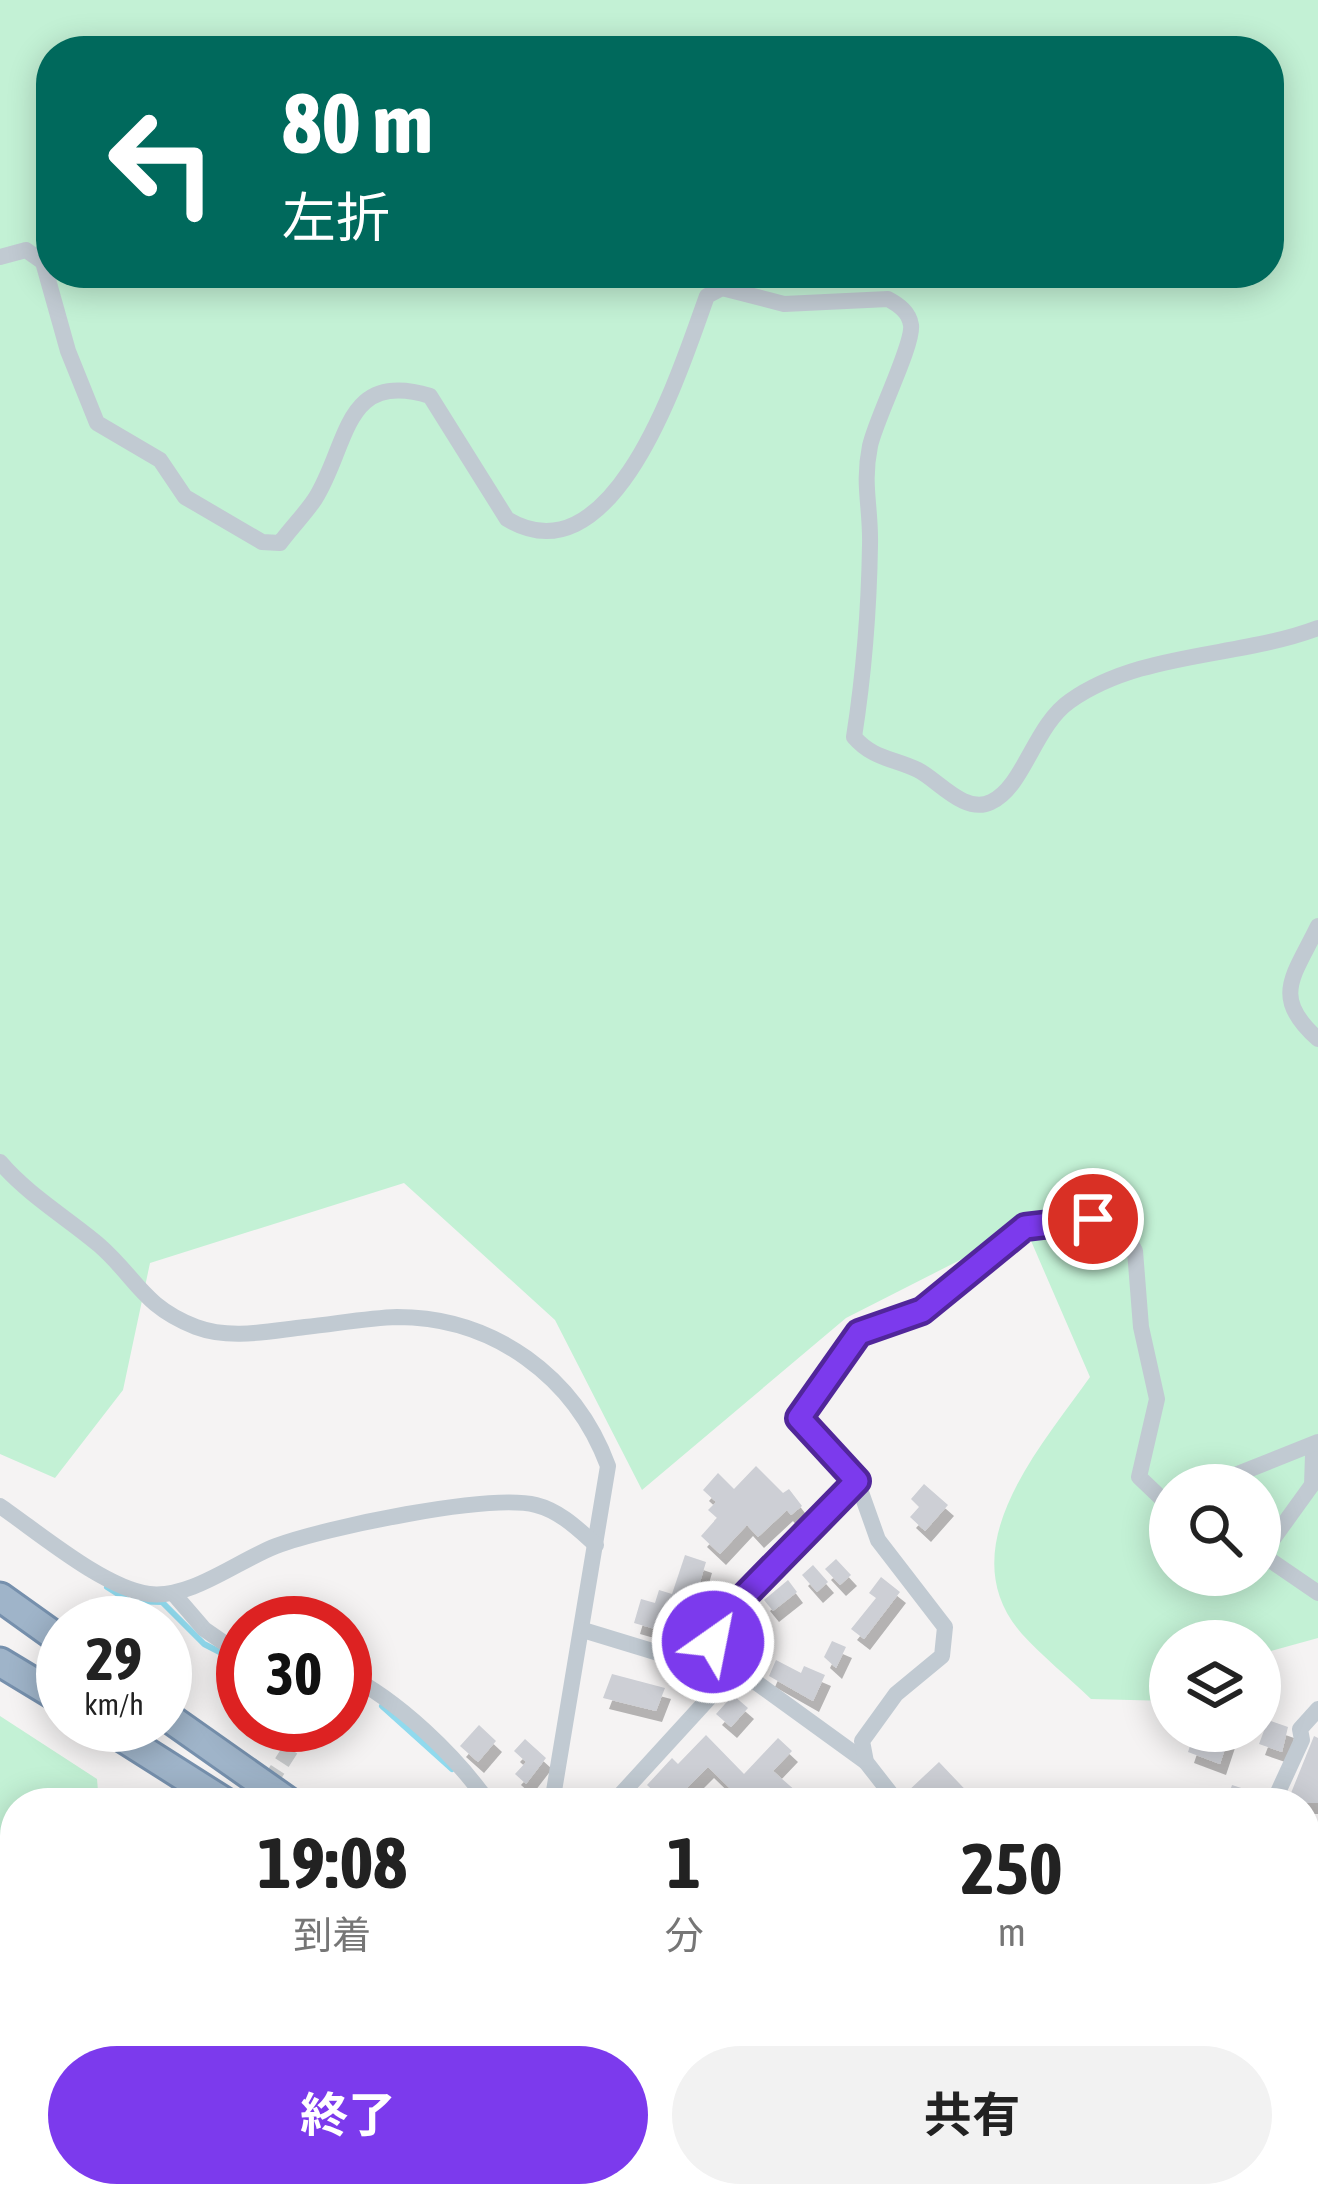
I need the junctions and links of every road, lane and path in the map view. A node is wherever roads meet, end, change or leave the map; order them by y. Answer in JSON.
{"nodes":[{"id":1,"x":0,"y":257,"type":"edge"},
{"id":2,"x":36,"y":257,"type":"edge"},
{"id":3,"x":50,"y":288,"type":"edge"},
{"id":4,"x":722,"y":288,"type":"edge"},
{"id":5,"x":722,"y":288,"type":"edge"},
{"id":6,"x":1318,"y":628,"type":"edge"},
{"id":7,"x":1318,"y":926,"type":"edge"},
{"id":8,"x":1318,"y":1039,"type":"edge"},
{"id":9,"x":0,"y":1162,"type":"edge"},
{"id":10,"x":1318,"y":1442,"type":"edge"},
{"id":11,"x":1318,"y":1453,"type":"edge"},
{"id":12,"x":1263,"y":1464,"type":"edge"},
{"id":13,"x":857,"y":1481,"type":"junction"},
{"id":14,"x":1149,"y":1487,"type":"edge"},
{"id":15,"x":0,"y":1507,"type":"edge"},
{"id":16,"x":596,"y":1545,"type":"junction"},
{"id":17,"x":173,"y":1593,"type":"junction"},
{"id":18,"x":1318,"y":1593,"type":"edge"},
{"id":19,"x":0,"y":1597,"type":"edge"},
{"id":20,"x":36,"y":1623,"type":"edge"},
{"id":21,"x":583,"y":1630,"type":"junction"},
{"id":22,"x":216,"y":1637,"type":"edge"},
{"id":23,"x":0,"y":1662,"type":"edge"},
{"id":24,"x":705,"y":1665,"type":"junction"},
{"id":25,"x":731,"y":1674,"type":"junction"},
{"id":26,"x":36,"y":1684,"type":"edge"},
{"id":27,"x":372,"y":1688,"type":"edge"},
{"id":28,"x":1318,"y":1709,"type":"edge"},
{"id":29,"x":192,"y":1734,"type":"edge"},
{"id":30,"x":146,"y":1752,"type":"edge"},
{"id":31,"x":866,"y":1762,"type":"junction"},
{"id":32,"x":202,"y":1788,"type":"edge"},
{"id":33,"x":269,"y":1788,"type":"edge"},
{"id":34,"x":479,"y":1788,"type":"edge"},
{"id":35,"x":555,"y":1788,"type":"edge"},
{"id":36,"x":627,"y":1788,"type":"edge"},
{"id":37,"x":886,"y":1788,"type":"edge"},
{"id":38,"x":1280,"y":1788,"type":"edge"}],
"edges":[{"from":1,"to":2,"type":"street"},
{"from":3,"to":4,"type":"street"},
{"from":5,"to":6,"type":"street"},
{"from":7,"to":8,"type":"street"},
{"from":9,"to":16,"type":"street"},
{"from":10,"to":12,"type":"street"},
{"from":11,"to":18,"type":"street"},
{"from":13,"to":14,"type":"street"},
{"from":13,"to":24,"type":"street"},
{"from":13,"to":31,"type":"street"},
{"from":15,"to":17,"type":"street"},
{"from":16,"to":17,"type":"street"},
{"from":16,"to":21,"type":"street"},
{"from":17,"to":22,"type":"street"},
{"from":19,"to":20,"type":"highway"},
{"from":21,"to":24,"type":"street"},
{"from":21,"to":35,"type":"street"},
{"from":23,"to":26,"type":"highway"},
{"from":24,"to":25,"type":"street"},
{"from":25,"to":31,"type":"street"},
{"from":25,"to":36,"type":"street"},
{"from":27,"to":34,"type":"street"},
{"from":28,"to":38,"type":"street"},
{"from":29,"to":33,"type":"highway"},
{"from":30,"to":32,"type":"highway"},
{"from":31,"to":37,"type":"street"}]}
